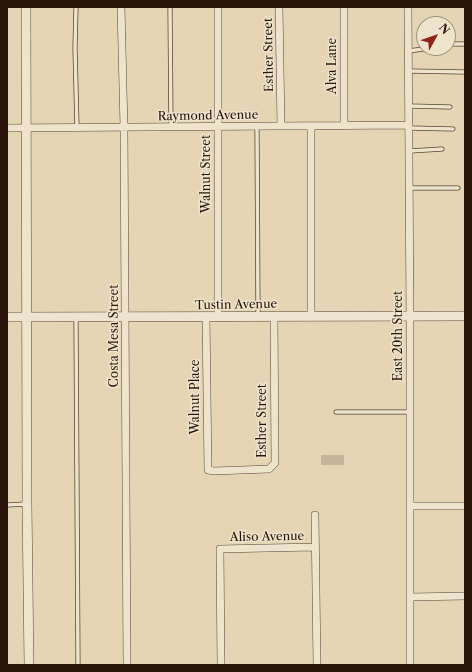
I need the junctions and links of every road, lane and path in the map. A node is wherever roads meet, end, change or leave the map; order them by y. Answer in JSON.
{"nodes":[{"id":1,"x":26,"y":7,"type":"edge"},
{"id":2,"x":76,"y":7,"type":"edge"},
{"id":3,"x":121,"y":7,"type":"edge"},
{"id":4,"x":170,"y":7,"type":"edge"},
{"id":5,"x":218,"y":7,"type":"edge"},
{"id":6,"x":279,"y":7,"type":"edge"},
{"id":7,"x":344,"y":7,"type":"edge"},
{"id":8,"x":408,"y":7,"type":"edge"},
{"id":9,"x":416,"y":50,"type":"edge"},
{"id":10,"x":408,"y":51,"type":"junction"},
{"id":11,"x":408,"y":71,"type":"junction"},
{"id":12,"x":465,"y":72,"type":"edge"},
{"id":13,"x":409,"y":106,"type":"junction"},
{"id":14,"x":450,"y":107,"type":"dead end"},
{"id":15,"x":344,"y":125,"type":"junction"},
{"id":16,"x":257,"y":126,"type":"junction"},
{"id":17,"x":281,"y":126,"type":"junction"},
{"id":18,"x":311,"y":126,"type":"junction"},
{"id":19,"x":409,"y":126,"type":"junction"},
{"id":20,"x":171,"y":127,"type":"junction"},
{"id":21,"x":218,"y":127,"type":"junction"},
{"id":22,"x":7,"y":128,"type":"edge"},
{"id":23,"x":26,"y":128,"type":"junction"},
{"id":24,"x":77,"y":128,"type":"junction"},
{"id":25,"x":124,"y":128,"type":"junction"},
{"id":26,"x":453,"y":129,"type":"dead end"},
{"id":27,"x":442,"y":149,"type":"dead end"},
{"id":28,"x":410,"y":151,"type":"junction"},
{"id":29,"x":410,"y":188,"type":"junction"},
{"id":30,"x":458,"y":188,"type":"dead end"},
{"id":31,"x":258,"y":316,"type":"junction"},
{"id":32,"x":274,"y":316,"type":"junction"},
{"id":33,"x":410,"y":316,"type":"junction"},
{"id":34,"x":465,"y":316,"type":"edge"},
{"id":35,"x":7,"y":317,"type":"edge"},
{"id":36,"x":27,"y":317,"type":"junction"},
{"id":37,"x":76,"y":317,"type":"junction"},
{"id":38,"x":126,"y":317,"type":"junction"},
{"id":39,"x":206,"y":317,"type":"junction"},
{"id":40,"x":218,"y":317,"type":"junction"},
{"id":41,"x":310,"y":317,"type":"junction"},
{"id":42,"x":336,"y":412,"type":"dead end"},
{"id":43,"x":410,"y":412,"type":"junction"},
{"id":44,"x":214,"y":471,"type":"joint"},
{"id":45,"x":27,"y":504,"type":"junction"},
{"id":46,"x":7,"y":505,"type":"edge"},
{"id":47,"x":410,"y":506,"type":"junction"},
{"id":48,"x":465,"y":506,"type":"edge"},
{"id":49,"x":315,"y":515,"type":"dead end"},
{"id":50,"x":314,"y":547,"type":"junction"},
{"id":51,"x":465,"y":596,"type":"edge"},
{"id":52,"x":410,"y":597,"type":"junction"},
{"id":53,"x":29,"y":665,"type":"edge"},
{"id":54,"x":78,"y":665,"type":"edge"},
{"id":55,"x":127,"y":665,"type":"edge"},
{"id":56,"x":221,"y":665,"type":"edge"},
{"id":57,"x":318,"y":665,"type":"edge"},
{"id":58,"x":410,"y":665,"type":"edge"}],
"edges":[{"from":1,"to":23,"type":"street"},
{"from":2,"to":24,"type":"lane"},
{"from":3,"to":25,"type":"street","name":"Costa Mesa Street"},
{"from":4,"to":20,"type":"lane"},
{"from":5,"to":21,"type":"street","name":"Walnut Street"},
{"from":6,"to":17,"type":"street","name":"Esther Street"},
{"from":7,"to":15,"type":"street","name":"Alva Lane"},
{"from":8,"to":10,"type":"street","name":"East 20th Street"},
{"from":9,"to":10,"type":"lane"},
{"from":10,"to":11,"type":"street","name":"East 20th Street"},
{"from":11,"to":12,"type":"lane"},
{"from":11,"to":13,"type":"street","name":"East 20th Street"},
{"from":13,"to":14,"type":"lane"},
{"from":13,"to":19,"type":"street","name":"East 20th Street"},
{"from":15,"to":18,"type":"street","name":"Raymond Avenue"},
{"from":15,"to":19,"type":"street","name":"Raymond Avenue"},
{"from":16,"to":17,"type":"street","name":"Raymond Avenue"},
{"from":16,"to":21,"type":"street","name":"Raymond Avenue"},
{"from":16,"to":31,"type":"lane"},
{"from":17,"to":18,"type":"street","name":"Raymond Avenue"},
{"from":18,"to":41,"type":"street"},
{"from":19,"to":26,"type":"lane"},
{"from":19,"to":28,"type":"street","name":"East 20th Street"},
{"from":20,"to":21,"type":"street","name":"Raymond Avenue"},
{"from":20,"to":25,"type":"street","name":"Raymond Avenue"},
{"from":21,"to":40,"type":"street","name":"Walnut Street"},
{"from":22,"to":23,"type":"street","name":"Raymond Avenue"},
{"from":23,"to":24,"type":"street","name":"Raymond Avenue"},
{"from":23,"to":36,"type":"street"},
{"from":24,"to":25,"type":"street","name":"Raymond Avenue"},
{"from":25,"to":38,"type":"street","name":"Costa Mesa Street"},
{"from":27,"to":28,"type":"lane"},
{"from":28,"to":29,"type":"street","name":"East 20th Street"},
{"from":29,"to":30,"type":"lane"},
{"from":29,"to":33,"type":"street","name":"East 20th Street"},
{"from":31,"to":32,"type":"street","name":"Tustin Avenue"},
{"from":31,"to":40,"type":"street","name":"Tustin Avenue"},
{"from":32,"to":41,"type":"street","name":"Tustin Avenue"},
{"from":32,"to":44,"type":"street","name":"Esther Street"},
{"from":33,"to":34,"type":"street","name":"Tustin Avenue"},
{"from":33,"to":41,"type":"street","name":"Tustin Avenue"},
{"from":33,"to":43,"type":"street","name":"East 20th Street"},
{"from":35,"to":36,"type":"street","name":"Tustin Avenue"},
{"from":36,"to":37,"type":"street","name":"Tustin Avenue"},
{"from":36,"to":45,"type":"street"},
{"from":37,"to":38,"type":"street","name":"Tustin Avenue"},
{"from":37,"to":54,"type":"lane"},
{"from":38,"to":39,"type":"street","name":"Tustin Avenue"},
{"from":38,"to":55,"type":"street","name":"Costa Mesa Street"},
{"from":39,"to":40,"type":"street","name":"Tustin Avenue"},
{"from":39,"to":44,"type":"street","name":"Walnut Place"},
{"from":42,"to":43,"type":"lane"},
{"from":43,"to":47,"type":"street","name":"East 20th Street"},
{"from":45,"to":46,"type":"lane"},
{"from":45,"to":53,"type":"street"},
{"from":47,"to":48,"type":"street"},
{"from":47,"to":52,"type":"street","name":"East 20th Street"},
{"from":49,"to":50,"type":"street"},
{"from":50,"to":56,"type":"street","name":"Aliso Avenue"},
{"from":50,"to":57,"type":"street"},
{"from":51,"to":52,"type":"street"},
{"from":52,"to":58,"type":"street","name":"East 20th Street"}]}
